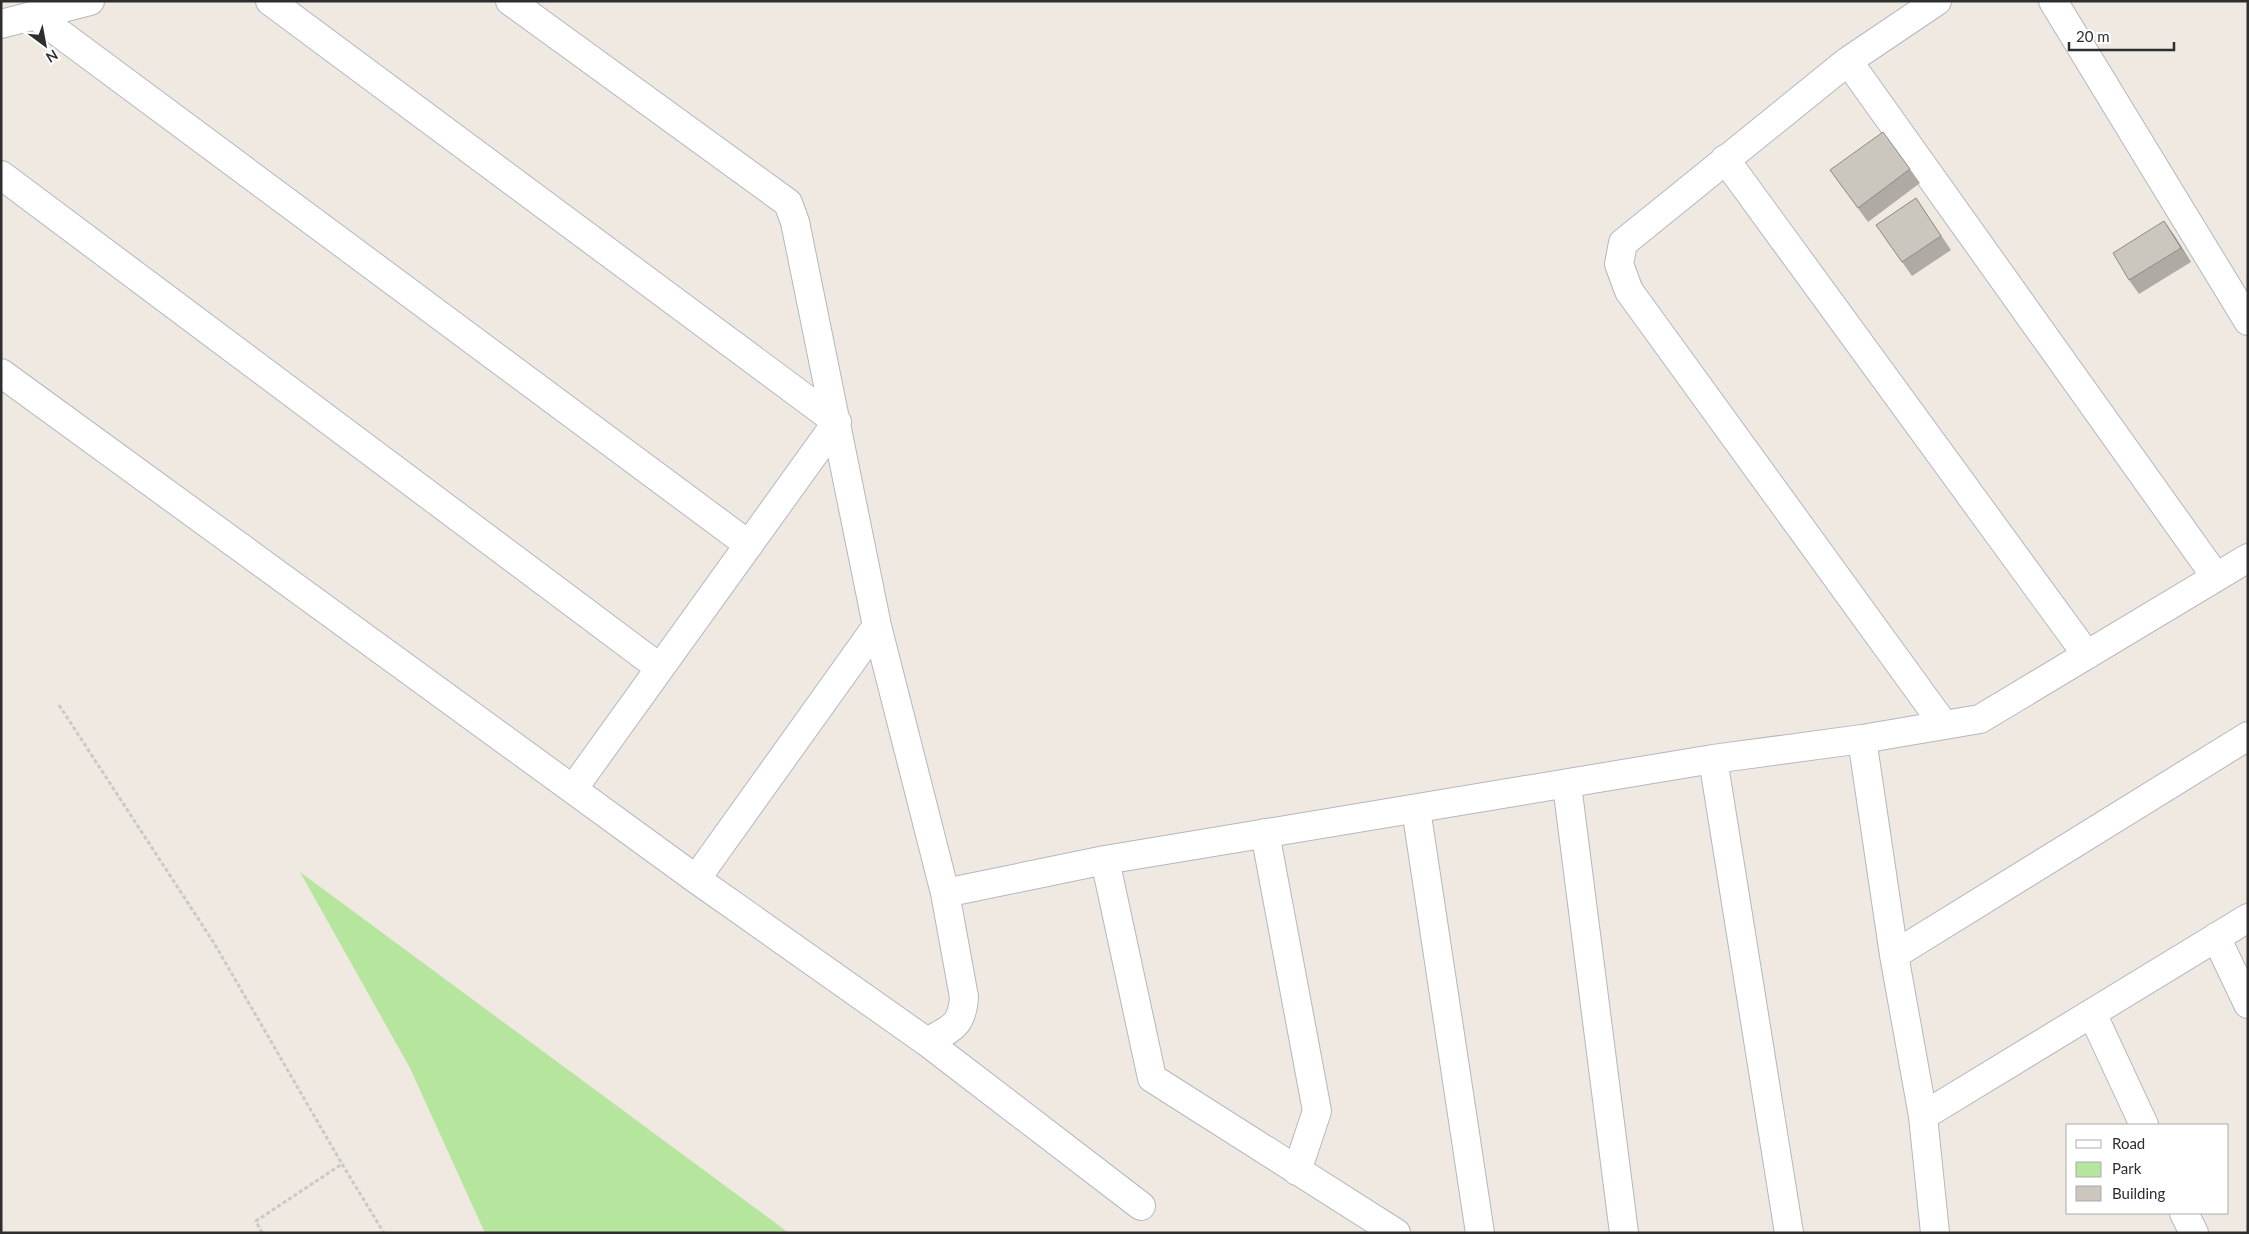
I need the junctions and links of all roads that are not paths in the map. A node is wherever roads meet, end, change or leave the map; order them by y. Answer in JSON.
{"nodes":[{"id":1,"x":90,"y":1,"type":"edge"},
{"id":2,"x":270,"y":1,"type":"edge"},
{"id":3,"x":510,"y":1,"type":"edge"},
{"id":4,"x":1937,"y":1,"type":"edge"},
{"id":5,"x":2053,"y":1,"type":"edge"},
{"id":6,"x":35,"y":15,"type":"junction"},
{"id":7,"x":1,"y":24,"type":"edge"},
{"id":8,"x":1848,"y":61,"type":"junction"},
{"id":9,"x":1725,"y":159,"type":"junction"},
{"id":10,"x":1,"y":175,"type":"edge"},
{"id":11,"x":2248,"y":320,"type":"edge"},
{"id":12,"x":1,"y":373,"type":"edge"},
{"id":13,"x":836,"y":422,"type":"junction"},
{"id":14,"x":749,"y":545,"type":"junction"},
{"id":15,"x":2248,"y":558,"type":"edge"},
{"id":16,"x":2216,"y":578,"type":"junction"},
{"id":17,"x":877,"y":626,"type":"junction"},
{"id":18,"x":2087,"y":655,"type":"junction"},
{"id":19,"x":660,"y":668,"type":"junction"},
{"id":20,"x":1944,"y":725,"type":"junction"},
{"id":21,"x":2248,"y":736,"type":"edge"},
{"id":22,"x":1862,"y":739,"type":"junction"},
{"id":23,"x":1713,"y":759,"type":"junction"},
{"id":24,"x":1567,"y":785,"type":"junction"},
{"id":25,"x":573,"y":789,"type":"junction"},
{"id":26,"x":1416,"y":809,"type":"junction"},
{"id":27,"x":1265,"y":833,"type":"junction"},
{"id":28,"x":1106,"y":860,"type":"junction"},
{"id":29,"x":696,"y":879,"type":"junction"},
{"id":30,"x":945,"y":893,"type":"junction"},
{"id":31,"x":2248,"y":918,"type":"edge"},
{"id":32,"x":2216,"y":937,"type":"junction"},
{"id":33,"x":1894,"y":955,"type":"junction"},
{"id":34,"x":2248,"y":1004,"type":"edge"},
{"id":35,"x":2092,"y":1013,"type":"junction"},
{"id":36,"x":927,"y":1042,"type":"junction"},
{"id":37,"x":1923,"y":1116,"type":"junction"},
{"id":38,"x":2144,"y":1124,"type":"edge"},
{"id":39,"x":1297,"y":1171,"type":"junction"},
{"id":40,"x":1141,"y":1206,"type":"dead end"},
{"id":41,"x":2184,"y":1214,"type":"edge"},
{"id":42,"x":1396,"y":1233,"type":"edge"},
{"id":43,"x":1480,"y":1233,"type":"edge"},
{"id":44,"x":1624,"y":1233,"type":"edge"},
{"id":45,"x":1789,"y":1233,"type":"edge"},
{"id":46,"x":1935,"y":1233,"type":"edge"},
{"id":47,"x":2194,"y":1233,"type":"edge"}],
"edges":[{"from":1,"to":6,"type":"street"},
{"from":2,"to":13,"type":"street"},
{"from":3,"to":13,"type":"street"},
{"from":4,"to":8,"type":"street"},
{"from":5,"to":11,"type":"street"},
{"from":6,"to":7,"type":"street"},
{"from":6,"to":14,"type":"street"},
{"from":8,"to":9,"type":"street"},
{"from":8,"to":16,"type":"street"},
{"from":9,"to":18,"type":"street"},
{"from":9,"to":20,"type":"street"},
{"from":10,"to":19,"type":"street"},
{"from":12,"to":25,"type":"street"},
{"from":13,"to":14,"type":"street"},
{"from":13,"to":17,"type":"street"},
{"from":14,"to":19,"type":"street"},
{"from":15,"to":16,"type":"street"},
{"from":16,"to":18,"type":"street"},
{"from":17,"to":29,"type":"street"},
{"from":17,"to":30,"type":"street"},
{"from":18,"to":20,"type":"street"},
{"from":19,"to":25,"type":"street"},
{"from":20,"to":22,"type":"street"},
{"from":21,"to":33,"type":"street"},
{"from":22,"to":23,"type":"street"},
{"from":22,"to":33,"type":"street"},
{"from":23,"to":24,"type":"street"},
{"from":23,"to":45,"type":"street"},
{"from":24,"to":26,"type":"street"},
{"from":24,"to":44,"type":"street"},
{"from":25,"to":29,"type":"street"},
{"from":26,"to":27,"type":"street"},
{"from":26,"to":43,"type":"street"},
{"from":27,"to":28,"type":"street"},
{"from":27,"to":39,"type":"street"},
{"from":28,"to":30,"type":"street"},
{"from":28,"to":39,"type":"street"},
{"from":29,"to":36,"type":"street"},
{"from":30,"to":36,"type":"street"},
{"from":31,"to":32,"type":"street"},
{"from":32,"to":34,"type":"street"},
{"from":32,"to":35,"type":"street"},
{"from":33,"to":37,"type":"street"},
{"from":35,"to":37,"type":"street"},
{"from":35,"to":38,"type":"street"},
{"from":36,"to":40,"type":"street"},
{"from":37,"to":46,"type":"street"},
{"from":39,"to":42,"type":"street"},
{"from":41,"to":47,"type":"street"}]}
